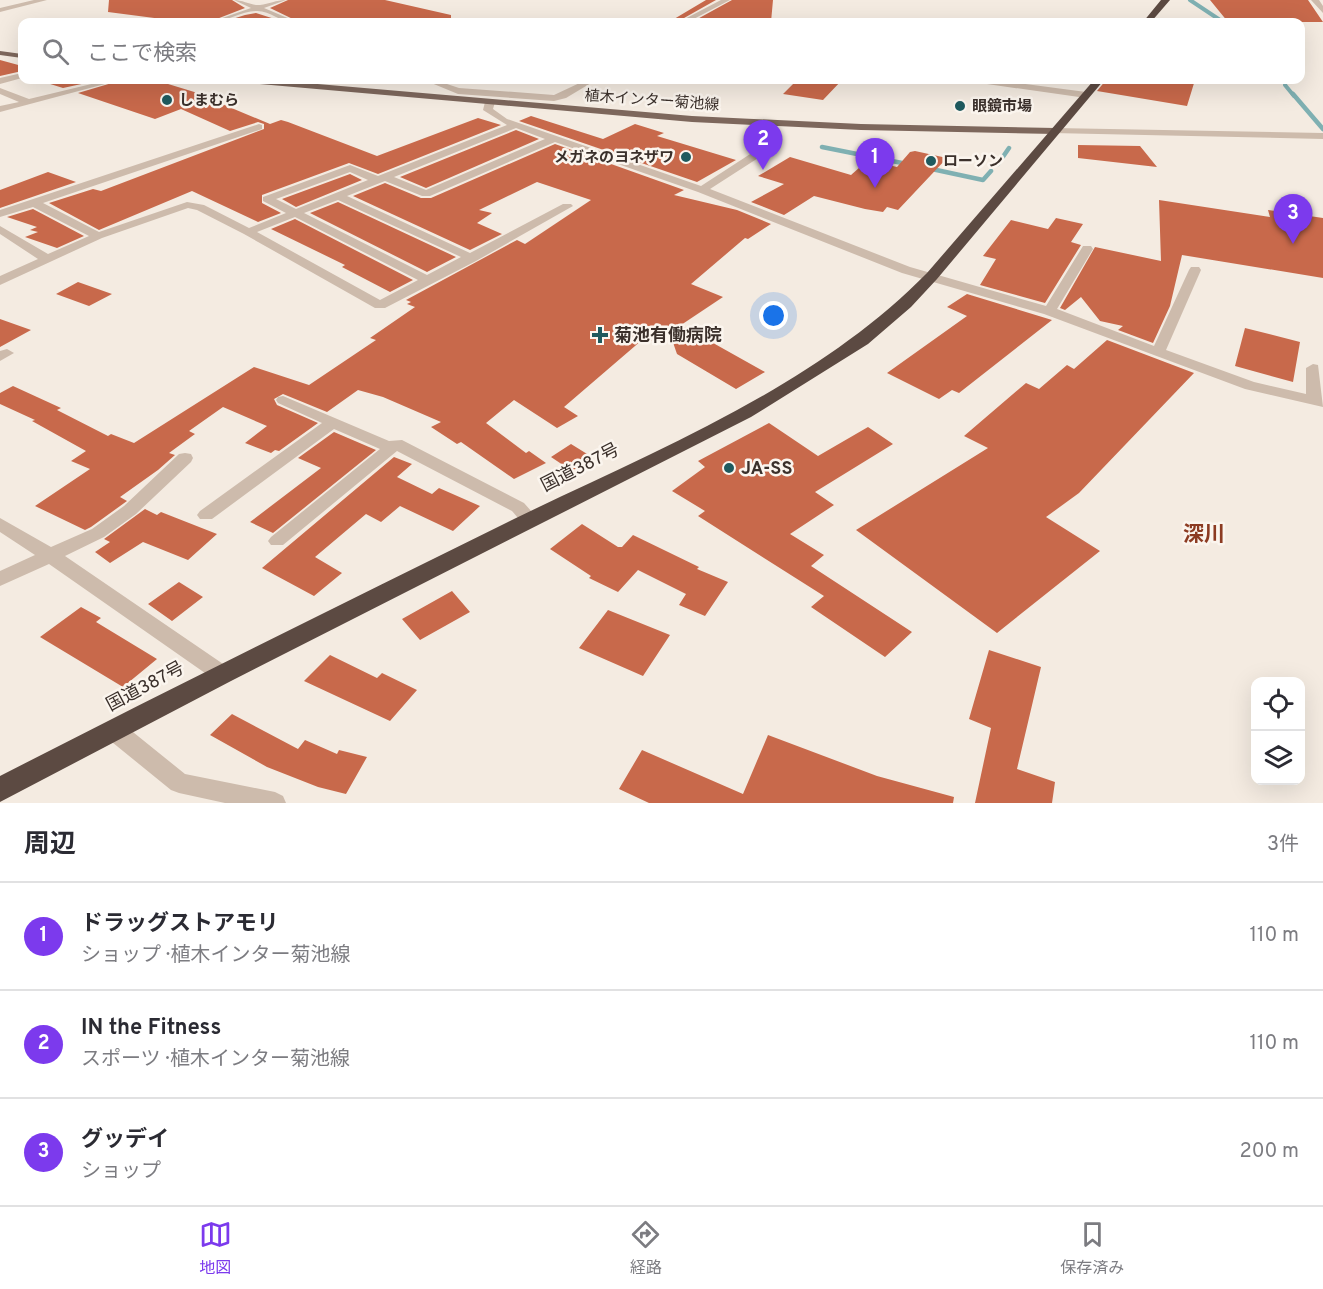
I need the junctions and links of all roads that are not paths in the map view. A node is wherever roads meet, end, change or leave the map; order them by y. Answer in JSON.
{"nodes":[{"id":1,"x":43,"y":0,"type":"edge"},
{"id":2,"x":238,"y":0,"type":"edge"},
{"id":3,"x":282,"y":0,"type":"edge"},
{"id":4,"x":726,"y":0,"type":"edge"},
{"id":5,"x":1166,"y":0,"type":"edge"},
{"id":6,"x":1316,"y":0,"type":"edge"},
{"id":7,"x":256,"y":8,"type":"junction"},
{"id":8,"x":0,"y":10,"type":"edge"},
{"id":9,"x":1323,"y":11,"type":"edge"},
{"id":10,"x":226,"y":18,"type":"edge"},
{"id":11,"x":282,"y":18,"type":"edge"},
{"id":12,"x":691,"y":18,"type":"edge"},
{"id":13,"x":1150,"y":18,"type":"edge"},
{"id":14,"x":0,"y":52,"type":"edge"},
{"id":15,"x":18,"y":55,"type":"edge"},
{"id":16,"x":18,"y":77,"type":"edge"},
{"id":17,"x":0,"y":81,"type":"edge"},
{"id":18,"x":100,"y":84,"type":"edge"},
{"id":19,"x":304,"y":84,"type":"edge"},
{"id":20,"x":437,"y":84,"type":"edge"},
{"id":21,"x":585,"y":84,"type":"edge"},
{"id":22,"x":1008,"y":84,"type":"edge"},
{"id":23,"x":1096,"y":84,"type":"edge"},
{"id":24,"x":0,"y":91,"type":"edge"},
{"id":25,"x":460,"y":95,"type":"junction"},
{"id":26,"x":1086,"y":95,"type":"junction"},
{"id":27,"x":28,"y":102,"type":"junction"},
{"id":28,"x":490,"y":102,"type":"junction"},
{"id":29,"x":0,"y":109,"type":"edge"},
{"id":30,"x":516,"y":125,"type":"junction"},
{"id":31,"x":259,"y":127,"type":"dead end"},
{"id":32,"x":1055,"y":131,"type":"junction"},
{"id":33,"x":1323,"y":136,"type":"edge"},
{"id":34,"x":553,"y":139,"type":"junction"},
{"id":35,"x":765,"y":149,"type":"dead end"},
{"id":36,"x":380,"y":179,"type":"junction"},
{"id":37,"x":702,"y":190,"type":"junction"},
{"id":38,"x":338,"y":196,"type":"junction"},
{"id":39,"x":36,"y":204,"type":"junction"},
{"id":40,"x":567,"y":206,"type":"dead end"},
{"id":41,"x":0,"y":214,"type":"edge"},
{"id":42,"x":294,"y":214,"type":"junction"},
{"id":43,"x":0,"y":229,"type":"edge"},
{"id":44,"x":248,"y":232,"type":"junction"},
{"id":45,"x":98,"y":236,"type":"junction"},
{"id":46,"x":1087,"y":249,"type":"dead end"},
{"id":47,"x":472,"y":258,"type":"junction"},
{"id":48,"x":47,"y":259,"type":"junction"},
{"id":49,"x":1195,"y":270,"type":"dead end"},
{"id":50,"x":932,"y":276,"type":"junction"},
{"id":51,"x":428,"y":280,"type":"junction"},
{"id":52,"x":0,"y":281,"type":"edge"},
{"id":53,"x":1049,"y":311,"type":"junction"},
{"id":54,"x":1159,"y":351,"type":"junction"},
{"id":55,"x":1313,"y":368,"type":"dead end"},
{"id":56,"x":283,"y":400,"type":"dead end"},
{"id":57,"x":1318,"y":402,"type":"edge"},
{"id":58,"x":333,"y":422,"type":"junction"},
{"id":59,"x":391,"y":448,"type":"junction"},
{"id":60,"x":185,"y":458,"type":"dead end"},
{"id":61,"x":206,"y":515,"type":"dead end"},
{"id":62,"x":531,"y":521,"type":"junction"},
{"id":63,"x":0,"y":524,"type":"edge"},
{"id":64,"x":277,"y":541,"type":"dead end"},
{"id":65,"x":48,"y":554,"type":"junction"},
{"id":66,"x":0,"y":579,"type":"edge"},
{"id":67,"x":222,"y":674,"type":"junction"},
{"id":68,"x":115,"y":730,"type":"junction"},
{"id":69,"x":0,"y":790,"type":"edge"},
{"id":70,"x":275,"y":803,"type":"edge"}],
"edges":[{"from":1,"to":8,"type":"street"},
{"from":2,"to":7,"type":"street"},
{"from":3,"to":7,"type":"street"},
{"from":4,"to":12,"type":"street"},
{"from":5,"to":13,"type":"highway"},
{"from":6,"to":9,"type":"street"},
{"from":7,"to":10,"type":"street"},
{"from":7,"to":11,"type":"street"},
{"from":14,"to":15,"type":"main road"},
{"from":16,"to":17,"type":"street"},
{"from":18,"to":27,"type":"street"},
{"from":19,"to":25,"type":"main road","name":"植木インター菊池線"},
{"from":20,"to":25,"type":"street"},
{"from":21,"to":25,"type":"street"},
{"from":22,"to":26,"type":"street"},
{"from":23,"to":26,"type":"highway","name":"国道387号"},
{"from":24,"to":27,"type":"street"},
{"from":25,"to":28,"type":"main road","name":"植木インター菊池線"},
{"from":26,"to":32,"type":"highway","name":"国道387号"},
{"from":27,"to":29,"type":"street"},
{"from":28,"to":30,"type":"street"},
{"from":28,"to":32,"type":"main road","name":"植木インター菊池線"},
{"from":30,"to":34,"type":"street"},
{"from":30,"to":36,"type":"street"},
{"from":31,"to":39,"type":"street"},
{"from":32,"to":33,"type":"street"},
{"from":32,"to":50,"type":"highway","name":"国道387号"},
{"from":34,"to":36,"type":"street"},
{"from":34,"to":37,"type":"street"},
{"from":35,"to":37,"type":"street"},
{"from":36,"to":38,"type":"street"},
{"from":36,"to":42,"type":"street"},
{"from":37,"to":50,"type":"street"},
{"from":38,"to":42,"type":"street"},
{"from":38,"to":47,"type":"street"},
{"from":39,"to":41,"type":"street"},
{"from":39,"to":45,"type":"street"},
{"from":40,"to":47,"type":"street"},
{"from":42,"to":44,"type":"street"},
{"from":42,"to":51,"type":"street"},
{"from":43,"to":48,"type":"street"},
{"from":44,"to":45,"type":"street"},
{"from":44,"to":51,"type":"street"},
{"from":45,"to":48,"type":"street"},
{"from":46,"to":53,"type":"street"},
{"from":47,"to":51,"type":"street"},
{"from":48,"to":52,"type":"street"},
{"from":49,"to":54,"type":"street"},
{"from":50,"to":53,"type":"street"},
{"from":50,"to":62,"type":"highway","name":"国道387号"},
{"from":53,"to":54,"type":"street"},
{"from":54,"to":57,"type":"street"},
{"from":55,"to":57,"type":"street"},
{"from":56,"to":58,"type":"street"},
{"from":58,"to":59,"type":"street"},
{"from":58,"to":61,"type":"street"},
{"from":59,"to":62,"type":"street"},
{"from":59,"to":64,"type":"street"},
{"from":60,"to":65,"type":"street"},
{"from":62,"to":67,"type":"highway","name":"国道387号"},
{"from":63,"to":65,"type":"street"},
{"from":65,"to":66,"type":"street"},
{"from":65,"to":67,"type":"street"},
{"from":67,"to":68,"type":"highway","name":"国道387号"},
{"from":68,"to":69,"type":"highway","name":"国道387号"},
{"from":68,"to":70,"type":"street"}]}
